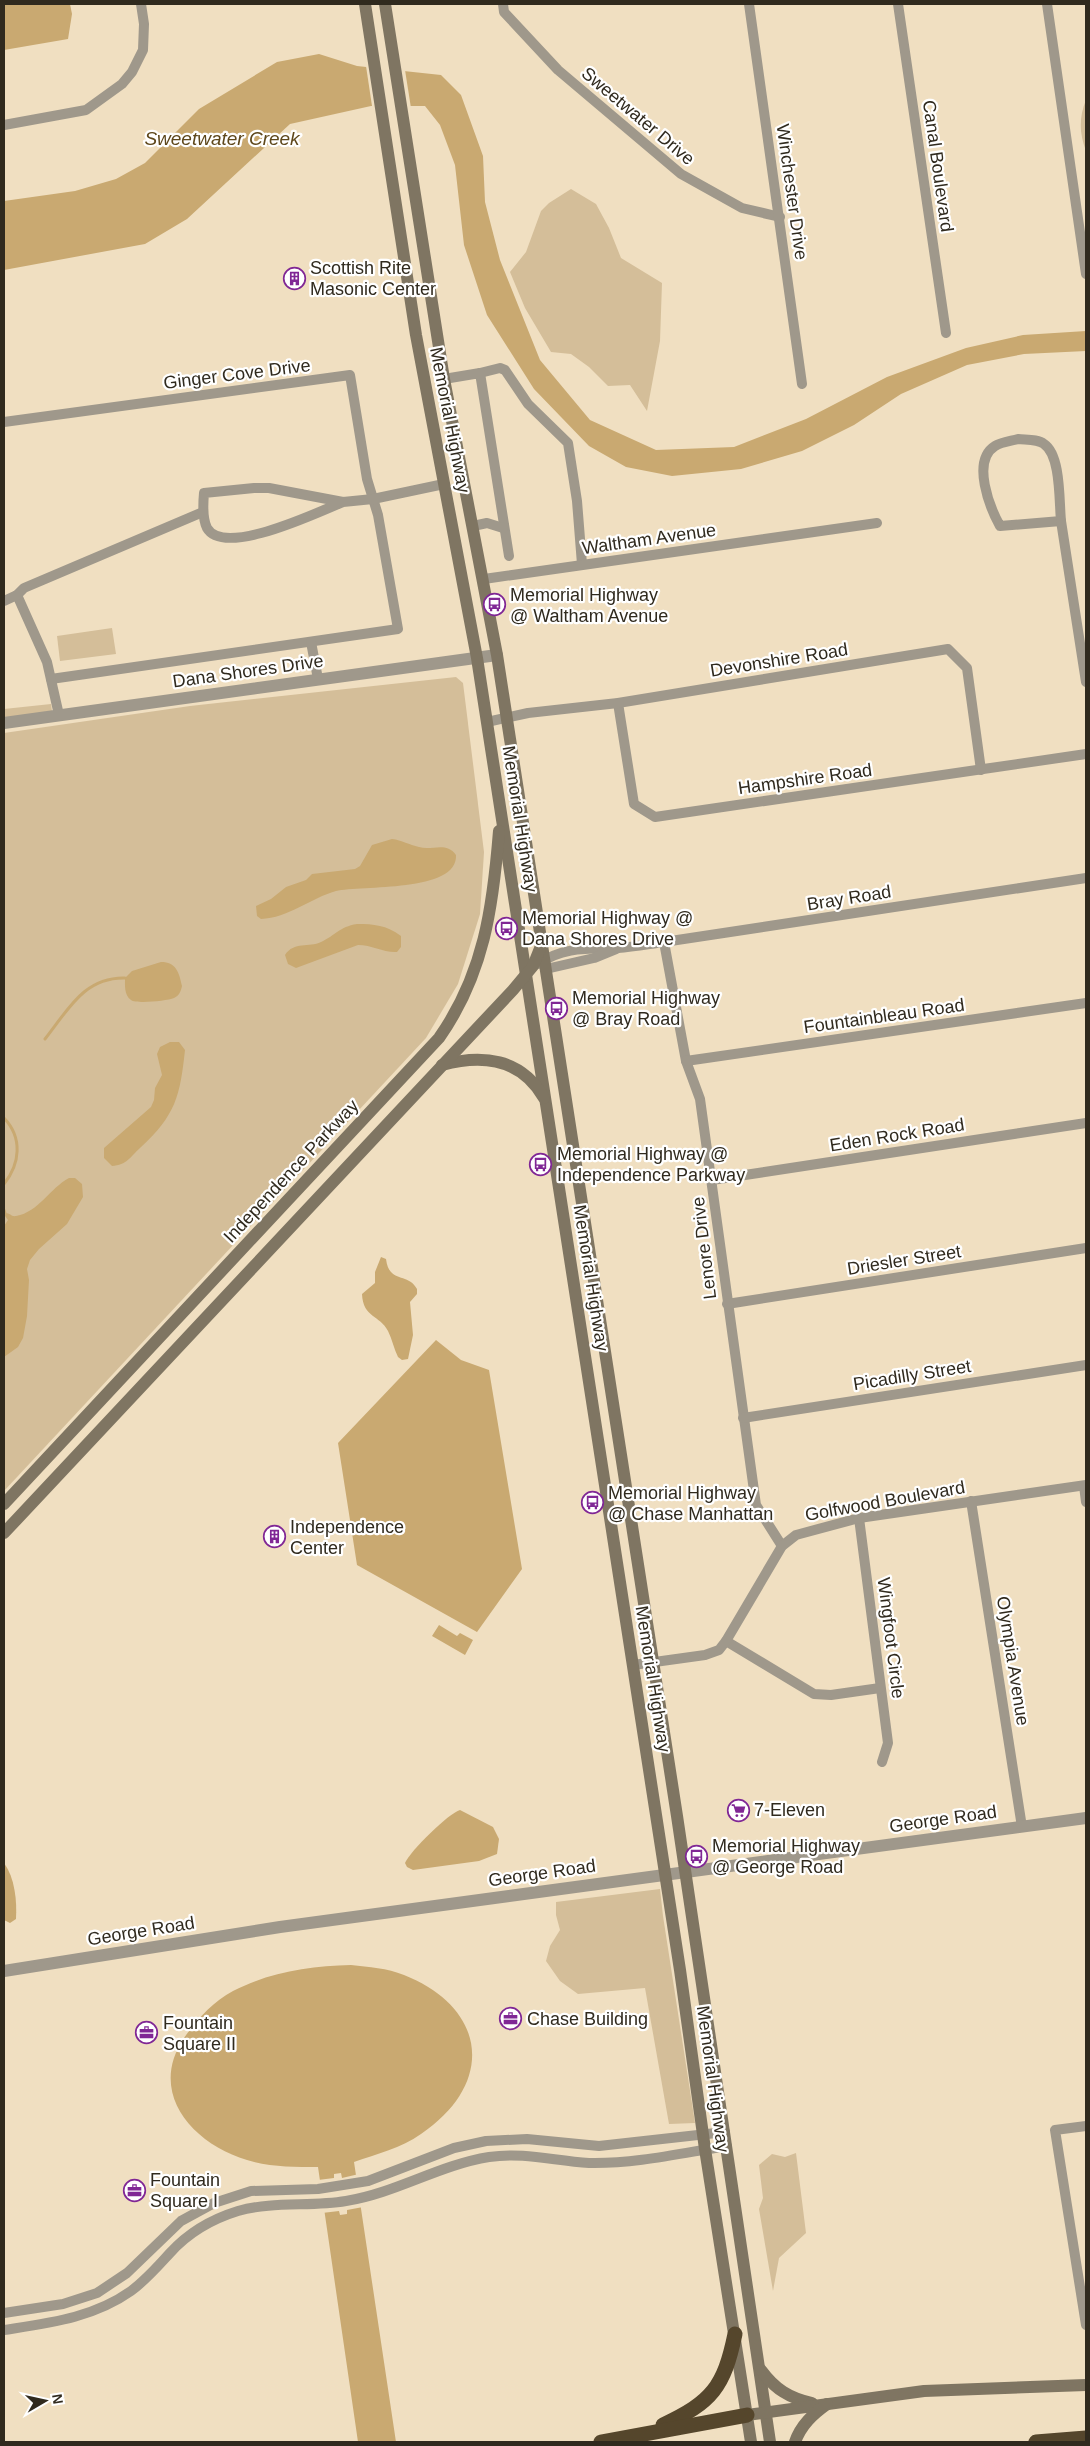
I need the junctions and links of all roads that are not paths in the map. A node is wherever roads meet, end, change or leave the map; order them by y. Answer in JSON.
{"nodes":[{"id":1,"x":141,"y":4,"type":"edge"},
{"id":2,"x":365,"y":4,"type":"edge"},
{"id":3,"x":385,"y":4,"type":"edge"},
{"id":4,"x":503,"y":4,"type":"edge"},
{"id":5,"x":749,"y":4,"type":"edge"},
{"id":6,"x":898,"y":4,"type":"edge"},
{"id":7,"x":1047,"y":4,"type":"edge"},
{"id":8,"x":4,"y":125,"type":"edge"},
{"id":9,"x":780,"y":217,"type":"junction"},
{"id":10,"x":1086,"y":274,"type":"edge"},
{"id":11,"x":946,"y":333,"type":"dead end"},
{"id":12,"x":480,"y":373,"type":"junction"},
{"id":13,"x":444,"y":379,"type":"junction"},
{"id":14,"x":424,"y":382,"type":"junction"},
{"id":15,"x":802,"y":384,"type":"dead end"},
{"id":16,"x":4,"y":422,"type":"edge"},
{"id":17,"x":444,"y":484,"type":"junction"},
{"id":18,"x":373,"y":499,"type":"junction"},
{"id":19,"x":343,"y":502,"type":"junction"},
{"id":20,"x":203,"y":512,"type":"junction"},
{"id":21,"x":501,"y":514,"type":"junction"},
{"id":22,"x":1061,"y":521,"type":"junction"},
{"id":23,"x":488,"y":523,"type":"junction"},
{"id":24,"x":877,"y":523,"type":"dead end"},
{"id":25,"x":473,"y":526,"type":"junction"},
{"id":26,"x":503,"y":528,"type":"junction"},
{"id":27,"x":509,"y":556,"type":"dead end"},
{"id":28,"x":582,"y":564,"type":"junction"},
{"id":29,"x":484,"y":578,"type":"junction"},
{"id":30,"x":464,"y":582,"type":"junction"},
{"id":31,"x":18,"y":595,"type":"junction"},
{"id":32,"x":4,"y":601,"type":"edge"},
{"id":33,"x":311,"y":642,"type":"junction"},
{"id":34,"x":497,"y":655,"type":"junction"},
{"id":35,"x":477,"y":658,"type":"junction"},
{"id":36,"x":51,"y":679,"type":"junction"},
{"id":37,"x":318,"y":679,"type":"junction"},
{"id":38,"x":1086,"y":682,"type":"edge"},
{"id":39,"x":618,"y":703,"type":"junction"},
{"id":40,"x":59,"y":715,"type":"junction"},
{"id":41,"x":507,"y":718,"type":"junction"},
{"id":42,"x":487,"y":722,"type":"junction"},
{"id":43,"x":4,"y":723,"type":"edge"},
{"id":44,"x":1086,"y":754,"type":"edge"},
{"id":45,"x":981,"y":770,"type":"junction"},
{"id":46,"x":500,"y":808,"type":"junction"},
{"id":47,"x":1086,"y":878,"type":"edge"},
{"id":48,"x":520,"y":936,"type":"junction"},
{"id":49,"x":664,"y":942,"type":"junction"},
{"id":50,"x":541,"y":963,"type":"junction"},
{"id":51,"x":527,"y":980,"type":"junction"},
{"id":52,"x":1086,"y":1003,"type":"edge"},
{"id":53,"x":686,"y":1061,"type":"junction"},
{"id":54,"x":442,"y":1065,"type":"junction"},
{"id":55,"x":545,"y":1100,"type":"junction"},
{"id":56,"x":1086,"y":1123,"type":"edge"},
{"id":57,"x":574,"y":1151,"type":"junction"},
{"id":58,"x":554,"y":1154,"type":"junction"},
{"id":59,"x":712,"y":1180,"type":"junction"},
{"id":60,"x":1086,"y":1248,"type":"edge"},
{"id":61,"x":596,"y":1296,"type":"junction"},
{"id":62,"x":576,"y":1300,"type":"junction"},
{"id":63,"x":727,"y":1304,"type":"junction"},
{"id":64,"x":1086,"y":1365,"type":"edge"},
{"id":65,"x":743,"y":1418,"type":"junction"},
{"id":66,"x":621,"y":1458,"type":"junction"},
{"id":67,"x":602,"y":1461,"type":"junction"},
{"id":68,"x":1085,"y":1486,"type":"edge"},
{"id":69,"x":971,"y":1501,"type":"junction"},
{"id":70,"x":1086,"y":1502,"type":"edge"},
{"id":71,"x":4,"y":1504,"type":"edge"},
{"id":72,"x":859,"y":1518,"type":"junction"},
{"id":73,"x":4,"y":1533,"type":"edge"},
{"id":74,"x":782,"y":1546,"type":"junction"},
{"id":75,"x":726,"y":1641,"type":"junction"},
{"id":76,"x":653,"y":1661,"type":"junction"},
{"id":77,"x":633,"y":1665,"type":"junction"},
{"id":78,"x":880,"y":1688,"type":"junction"},
{"id":79,"x":882,"y":1762,"type":"dead end"},
{"id":80,"x":1086,"y":1818,"type":"edge"},
{"id":81,"x":1022,"y":1827,"type":"junction"},
{"id":82,"x":685,"y":1871,"type":"junction"},
{"id":83,"x":666,"y":1874,"type":"junction"},
{"id":84,"x":4,"y":1971,"type":"edge"},
{"id":85,"x":1086,"y":2126,"type":"edge"},
{"id":86,"x":725,"y":2132,"type":"junction"},
{"id":87,"x":703,"y":2134,"type":"junction"},
{"id":88,"x":727,"y":2146,"type":"junction"},
{"id":89,"x":705,"y":2149,"type":"junction"},
{"id":90,"x":4,"y":2313,"type":"edge"},
{"id":91,"x":1086,"y":2325,"type":"edge"},
{"id":92,"x":4,"y":2330,"type":"edge"},
{"id":93,"x":735,"y":2334,"type":"junction"},
{"id":94,"x":760,"y":2368,"type":"junction"},
{"id":95,"x":1086,"y":2385,"type":"edge"},
{"id":96,"x":823,"y":2403,"type":"junction"},
{"id":97,"x":766,"y":2412,"type":"junction"},
{"id":98,"x":747,"y":2414,"type":"junction"},
{"id":99,"x":646,"y":2433,"type":"junction"},
{"id":100,"x":1086,"y":2438,"type":"edge"},
{"id":101,"x":601,"y":2442,"type":"edge"},
{"id":102,"x":750,"y":2442,"type":"edge"},
{"id":103,"x":770,"y":2442,"type":"edge"},
{"id":104,"x":795,"y":2442,"type":"edge"},
{"id":105,"x":1036,"y":2442,"type":"edge"}],
"edges":[{"from":1,"to":8,"type":"street"},
{"from":2,"to":14,"type":"main road","name":"Memorial Highway"},
{"from":3,"to":13,"type":"main road","name":"Memorial Highway"},
{"from":4,"to":9,"type":"street","name":"Sweetwater Drive"},
{"from":5,"to":9,"type":"street","name":"Winchester Drive"},
{"from":6,"to":11,"type":"street","name":"Canal Boulevard"},
{"from":7,"to":10,"type":"street"},
{"from":9,"to":15,"type":"street","name":"Winchester Drive"},
{"from":12,"to":13,"type":"street"},
{"from":12,"to":21,"type":"street"},
{"from":12,"to":28,"type":"street"},
{"from":13,"to":14,"type":"main road"},
{"from":13,"to":25,"type":"main road","name":"Memorial Highway"},
{"from":14,"to":17,"type":"main road","name":"Memorial Highway"},
{"from":16,"to":18,"type":"street","name":"Ginger Cove Drive"},
{"from":17,"to":18,"type":"street"},
{"from":17,"to":30,"type":"main road","name":"Memorial Highway"},
{"from":18,"to":19,"type":"street"},
{"from":18,"to":33,"type":"street","name":"Ginger Cove Drive"},
{"from":19,"to":20,"type":"street"},
{"from":19,"to":20,"type":"street"},
{"from":20,"to":31,"type":"street"},
{"from":21,"to":23,"type":"street"},
{"from":21,"to":26,"type":"street"},
{"from":22,"to":22,"type":"street"},
{"from":22,"to":38,"type":"street"},
{"from":23,"to":25,"type":"street"},
{"from":23,"to":26,"type":"street"},
{"from":24,"to":28,"type":"street","name":"Waltham Avenue"},
{"from":25,"to":29,"type":"main road","name":"Memorial Highway"},
{"from":26,"to":27,"type":"street"},
{"from":28,"to":29,"type":"street","name":"Waltham Avenue"},
{"from":29,"to":30,"type":"main road"},
{"from":29,"to":34,"type":"main road","name":"Memorial Highway"},
{"from":30,"to":35,"type":"main road","name":"Memorial Highway"},
{"from":31,"to":32,"type":"street"},
{"from":31,"to":36,"type":"street"},
{"from":33,"to":36,"type":"street","name":"Ginger Cove Drive"},
{"from":33,"to":37,"type":"street"},
{"from":34,"to":35,"type":"street","name":"Dana Shores Drive"},
{"from":34,"to":41,"type":"main road","name":"Memorial Highway"},
{"from":35,"to":37,"type":"street","name":"Dana Shores Drive"},
{"from":35,"to":42,"type":"main road","name":"Memorial Highway"},
{"from":36,"to":40,"type":"street"},
{"from":37,"to":40,"type":"street","name":"Dana Shores Drive"},
{"from":39,"to":41,"type":"street","name":"Devonshire Road"},
{"from":39,"to":45,"type":"street","name":"Hampshire Road"},
{"from":39,"to":45,"type":"street","name":"Devonshire Road"},
{"from":40,"to":43,"type":"street","name":"Dana Shores Drive"},
{"from":41,"to":42,"type":"street","name":"Devonshire Road"},
{"from":41,"to":50,"type":"main road","name":"Memorial Highway"},
{"from":42,"to":46,"type":"main road","name":"Memorial Highway"},
{"from":44,"to":45,"type":"street","name":"Hampshire Road"},
{"from":46,"to":48,"type":"main road","name":"Memorial Highway"},
{"from":46,"to":71,"type":"main road","name":"Independence Parkway"},
{"from":47,"to":49,"type":"street","name":"Bray Road"},
{"from":48,"to":50,"type":"main road"},
{"from":48,"to":51,"type":"main road","name":"Memorial Highway"},
{"from":49,"to":50,"type":"street","name":"Bray Road"},
{"from":49,"to":53,"type":"street","name":"Lenore Drive"},
{"from":50,"to":51,"type":"main road"},
{"from":50,"to":57,"type":"main road","name":"Memorial Highway"},
{"from":51,"to":54,"type":"main road"},
{"from":51,"to":55,"type":"main road","name":"Memorial Highway"},
{"from":52,"to":53,"type":"street","name":"Fountainbleau Road"},
{"from":53,"to":59,"type":"street","name":"Lenore Drive"},
{"from":54,"to":55,"type":"main road"},
{"from":54,"to":73,"type":"main road"},
{"from":55,"to":58,"type":"main road","name":"Memorial Highway"},
{"from":56,"to":59,"type":"street","name":"Eden Rock Road"},
{"from":57,"to":58,"type":"main road"},
{"from":57,"to":61,"type":"main road","name":"Memorial Highway"},
{"from":58,"to":62,"type":"main road","name":"Memorial Highway"},
{"from":59,"to":63,"type":"street","name":"Lenore Drive"},
{"from":60,"to":63,"type":"street","name":"Driesler Street"},
{"from":61,"to":62,"type":"main road"},
{"from":61,"to":66,"type":"main road","name":"Memorial Highway"},
{"from":62,"to":67,"type":"main road","name":"Memorial Highway"},
{"from":63,"to":65,"type":"street","name":"Lenore Drive"},
{"from":64,"to":65,"type":"street","name":"Picadilly Street"},
{"from":65,"to":74,"type":"street","name":"Lenore Drive"},
{"from":66,"to":67,"type":"main road"},
{"from":66,"to":76,"type":"main road","name":"Memorial Highway"},
{"from":67,"to":77,"type":"main road","name":"Memorial Highway"},
{"from":68,"to":69,"type":"street","name":"Golfwood Boulevard"},
{"from":68,"to":70,"type":"street"},
{"from":69,"to":72,"type":"street","name":"Golfwood Boulevard"},
{"from":69,"to":81,"type":"street","name":"Olympia Avenue"},
{"from":72,"to":74,"type":"street","name":"Golfwood Boulevard"},
{"from":72,"to":78,"type":"street","name":"Wingfoot Circle"},
{"from":74,"to":75,"type":"street","name":"Golfwood Boulevard"},
{"from":75,"to":76,"type":"street","name":"Golfwood Boulevard"},
{"from":75,"to":78,"type":"street"},
{"from":76,"to":77,"type":"street","name":"Golfwood Boulevard"},
{"from":76,"to":82,"type":"main road","name":"Memorial Highway"},
{"from":77,"to":83,"type":"main road","name":"Memorial Highway"},
{"from":78,"to":79,"type":"street","name":"Wingfoot Circle"},
{"from":80,"to":81,"type":"street","name":"George Road"},
{"from":81,"to":82,"type":"street","name":"George Road"},
{"from":82,"to":83,"type":"street","name":"George Road"},
{"from":82,"to":86,"type":"main road","name":"Memorial Highway"},
{"from":83,"to":84,"type":"street","name":"George Road"},
{"from":83,"to":87,"type":"main road","name":"Memorial Highway"},
{"from":85,"to":91,"type":"street"},
{"from":86,"to":87,"type":"street"},
{"from":86,"to":88,"type":"main road","name":"Memorial Highway"},
{"from":87,"to":89,"type":"main road","name":"Memorial Highway"},
{"from":87,"to":90,"type":"street"},
{"from":88,"to":89,"type":"street"},
{"from":88,"to":94,"type":"main road","name":"Memorial Highway"},
{"from":89,"to":92,"type":"street"},
{"from":89,"to":93,"type":"main road","name":"Memorial Highway"},
{"from":93,"to":98,"type":"main road","name":"Memorial Highway"},
{"from":93,"to":99,"type":"highway"},
{"from":94,"to":96,"type":"main road"},
{"from":94,"to":97,"type":"main road","name":"Memorial Highway"},
{"from":95,"to":96,"type":"main road"},
{"from":96,"to":97,"type":"main road"},
{"from":96,"to":104,"type":"main road"},
{"from":97,"to":98,"type":"main road"},
{"from":97,"to":103,"type":"main road","name":"Memorial Highway"},
{"from":98,"to":99,"type":"highway"},
{"from":98,"to":102,"type":"main road","name":"Memorial Highway"},
{"from":99,"to":101,"type":"highway"},
{"from":100,"to":105,"type":"highway"}]}
